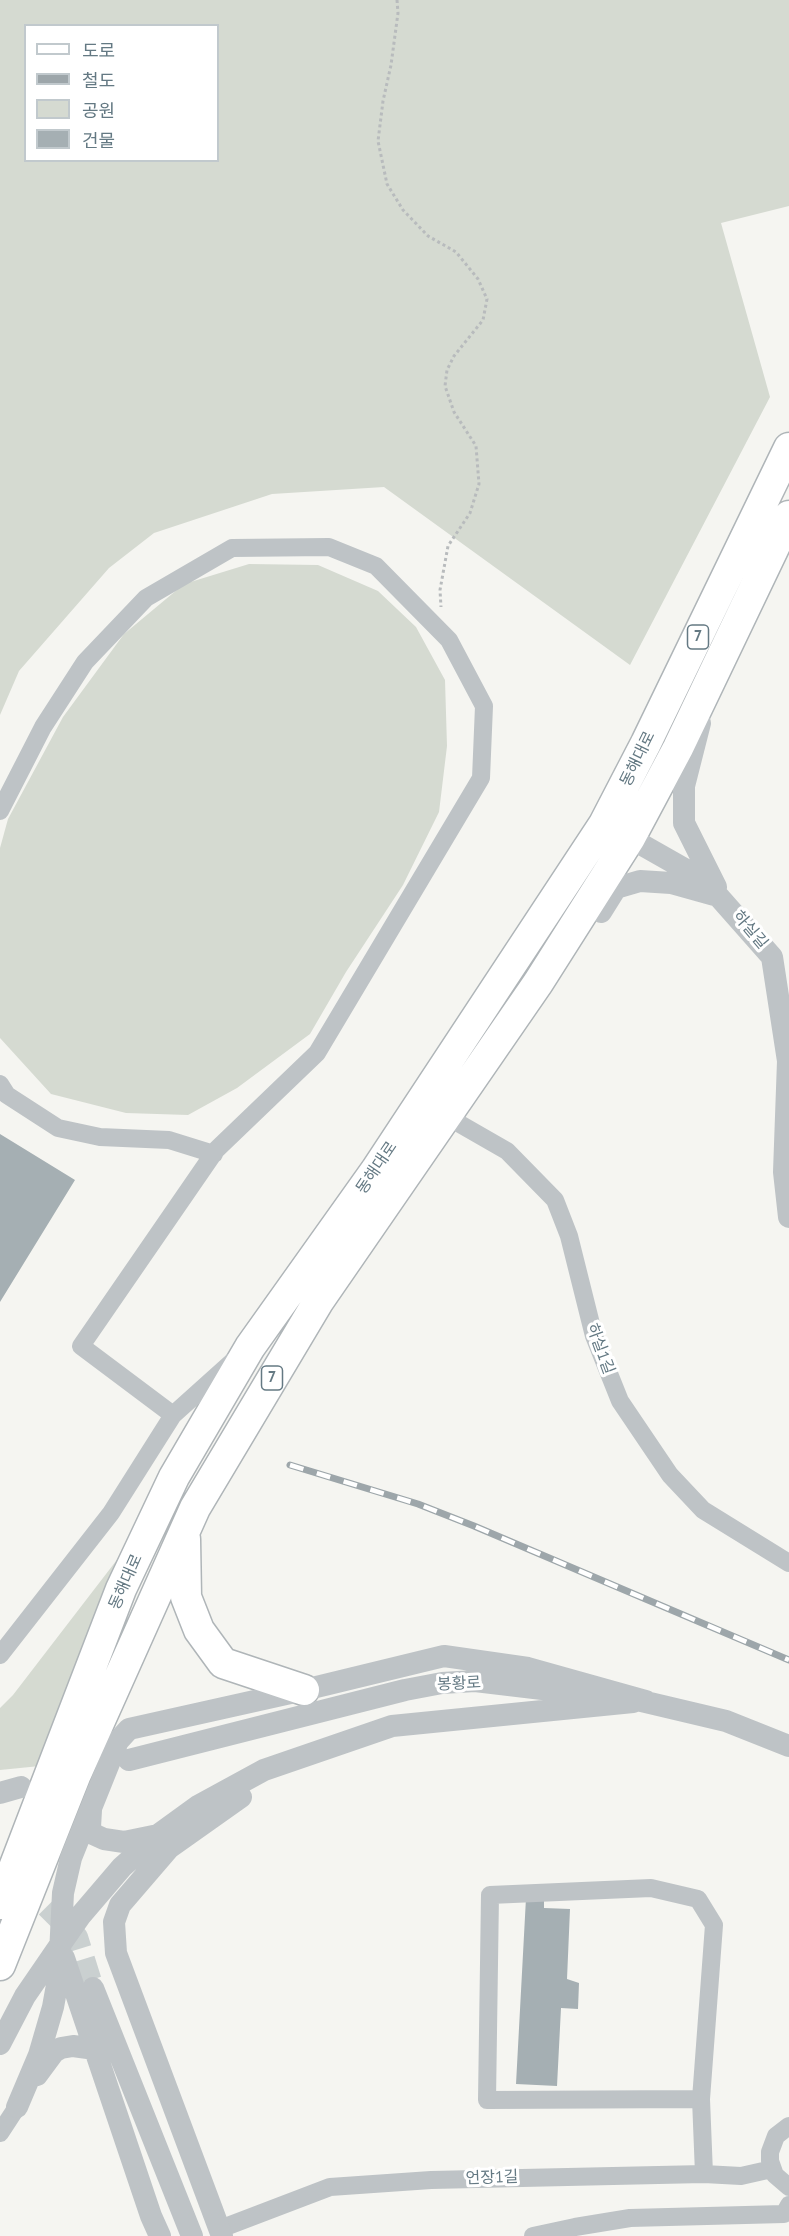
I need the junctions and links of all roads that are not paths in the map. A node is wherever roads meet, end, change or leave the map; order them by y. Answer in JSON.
{"nodes":[{"id":1,"x":789,"y":448,"type":"edge"},
{"id":2,"x":787,"y":525,"type":"edge"},
{"id":3,"x":739,"y":618,"type":"junction"},
{"id":4,"x":0,"y":811,"type":"edge"},
{"id":5,"x":604,"y":824,"type":"junction"},
{"id":6,"x":630,"y":837,"type":"junction"},
{"id":7,"x":721,"y":897,"type":"junction"},
{"id":8,"x":538,"y":983,"type":"junction"},
{"id":9,"x":0,"y":1084,"type":"edge"},
{"id":10,"x":446,"y":1116,"type":"junction"},
{"id":11,"x":214,"y":1154,"type":"junction"},
{"id":12,"x":789,"y":1217,"type":"edge"},
{"id":13,"x":250,"y":1347,"type":"junction"},
{"id":14,"x":173,"y":1415,"type":"junction"},
{"id":15,"x":184,"y":1531,"type":"junction"},
{"id":16,"x":789,"y":1563,"type":"edge"},
{"id":17,"x":0,"y":1655,"type":"edge"},
{"id":18,"x":304,"y":1690,"type":"junction"},
{"id":19,"x":646,"y":1701,"type":"junction"},
{"id":20,"x":789,"y":1746,"type":"edge"},
{"id":21,"x":129,"y":1760,"type":"dead end"},
{"id":22,"x":291,"y":1761,"type":"junction"},
{"id":23,"x":91,"y":1810,"type":"junction"},
{"id":24,"x":158,"y":1835,"type":"junction"},
{"id":25,"x":0,"y":1904,"type":"edge"},
{"id":26,"x":60,"y":1945,"type":"junction"},
{"id":27,"x":0,"y":1965,"type":"edge"},
{"id":28,"x":93,"y":1988,"type":"tunnel mouth"},
{"id":29,"x":0,"y":2044,"type":"edge"},
{"id":30,"x":95,"y":2049,"type":"junction"},
{"id":31,"x":701,"y":2099,"type":"junction"},
{"id":32,"x":17,"y":2107,"type":"junction"},
{"id":33,"x":789,"y":2126,"type":"edge"},
{"id":34,"x":0,"y":2133,"type":"edge"},
{"id":35,"x":772,"y":2169,"type":"junction"},
{"id":36,"x":704,"y":2174,"type":"junction"},
{"id":37,"x":789,"y":2187,"type":"edge"},
{"id":38,"x":789,"y":2205,"type":"edge"},
{"id":39,"x":221,"y":2232,"type":"edge"},
{"id":40,"x":160,"y":2236,"type":"edge"},
{"id":41,"x":192,"y":2236,"type":"edge"},
{"id":42,"x":533,"y":2236,"type":"edge"}],
"edges":[{"from":1,"to":5,"type":"main road","name":"동해대로","number":"7"},
{"from":2,"to":3,"type":"main road","name":"동해대로","number":"7"},
{"from":3,"to":6,"type":"main road","name":"동해대로","number":"7"},
{"from":3,"to":7,"type":"street"},
{"from":4,"to":11,"type":"street"},
{"from":5,"to":6,"type":"main road"},
{"from":5,"to":13,"type":"main road","name":"동해대로","number":"7"},
{"from":6,"to":7,"type":"street","name":"하실길"},
{"from":6,"to":8,"type":"main road","name":"동해대로","number":"7"},
{"from":7,"to":8,"type":"street"},
{"from":7,"to":12,"type":"street","name":"하실길"},
{"from":8,"to":10,"type":"main road","name":"동해대로","number":"7"},
{"from":9,"to":11,"type":"street"},
{"from":10,"to":15,"type":"main road","name":"동해대로","number":"7"},
{"from":10,"to":16,"type":"street","name":"하실1길"},
{"from":11,"to":14,"type":"street"},
{"from":13,"to":14,"type":"street"},
{"from":13,"to":25,"type":"main road","name":"동해대로","number":"7"},
{"from":14,"to":17,"type":"street"},
{"from":15,"to":18,"type":"main road"},
{"from":15,"to":27,"type":"main road","name":"동해대로","number":"7"},
{"from":18,"to":19,"type":"street"},
{"from":18,"to":23,"type":"street"},
{"from":19,"to":20,"type":"street","name":"봉황로"},
{"from":19,"to":21,"type":"street","name":"봉황로"},
{"from":19,"to":22,"type":"street"},
{"from":22,"to":24,"type":"street"},
{"from":22,"to":39,"type":"street"},
{"from":23,"to":24,"type":"street"},
{"from":23,"to":26,"type":"street"},
{"from":24,"to":26,"type":"street"},
{"from":26,"to":29,"type":"street"},
{"from":26,"to":30,"type":"street"},
{"from":26,"to":32,"type":"street"},
{"from":28,"to":41,"type":"street"},
{"from":30,"to":32,"type":"street"},
{"from":30,"to":40,"type":"street"},
{"from":31,"to":31,"type":"street"},
{"from":31,"to":36,"type":"street"},
{"from":32,"to":34,"type":"street"},
{"from":33,"to":35,"type":"street"},
{"from":35,"to":36,"type":"street","name":"언장1길"},
{"from":35,"to":37,"type":"street"},
{"from":36,"to":39,"type":"street","name":"언장1길"},
{"from":38,"to":42,"type":"street"}]}
